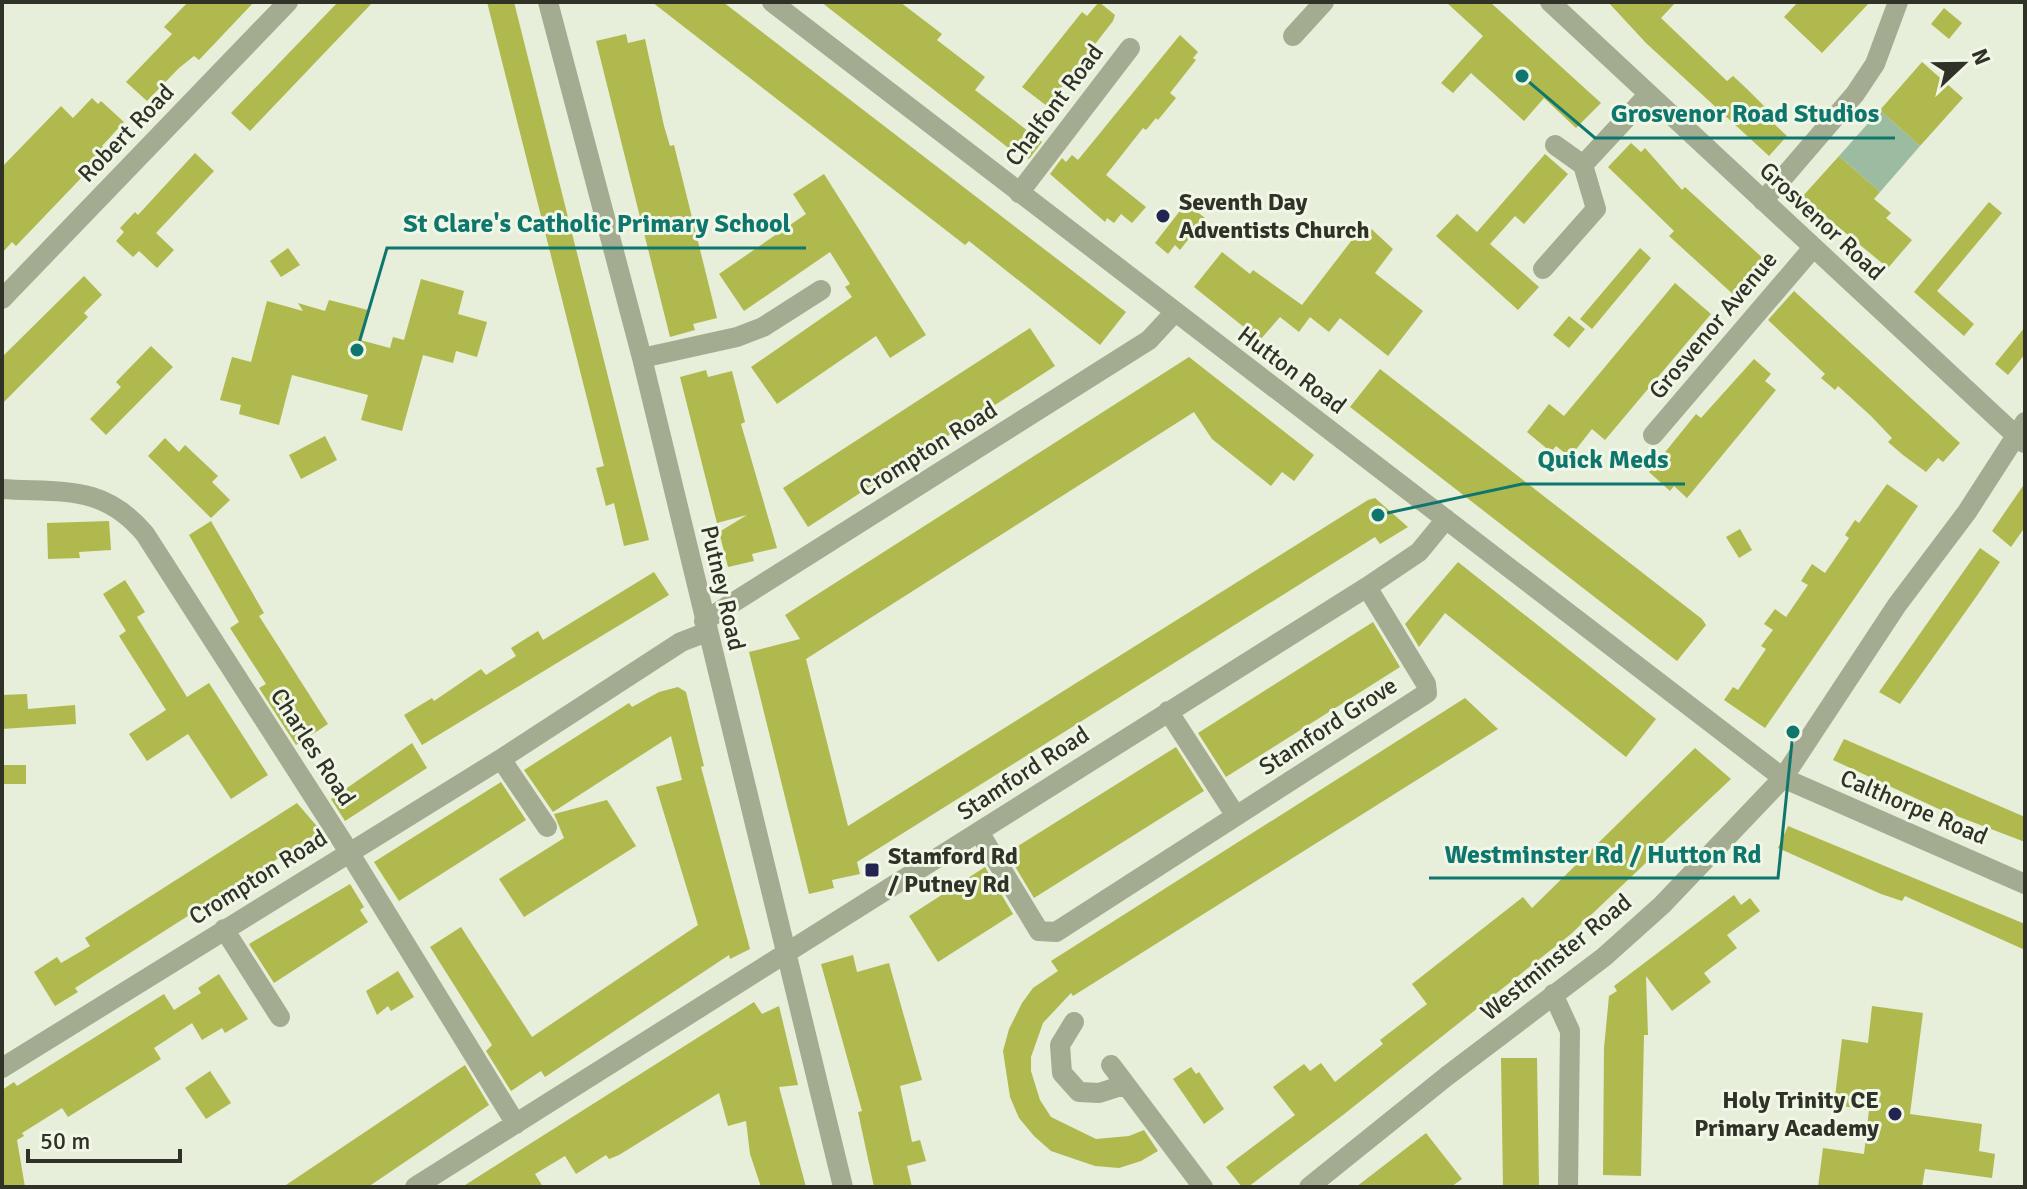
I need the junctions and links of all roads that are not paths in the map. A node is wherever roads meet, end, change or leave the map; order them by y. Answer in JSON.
{"nodes":[{"id":1,"x":288,"y":2,"type":"edge"},
{"id":2,"x":548,"y":2,"type":"edge"},
{"id":3,"x":772,"y":2,"type":"edge"},
{"id":4,"x":1550,"y":2,"type":"edge"},
{"id":5,"x":1898,"y":2,"type":"edge"},
{"id":6,"x":1313,"y":6,"type":"edge"},
{"id":7,"x":1293,"y":36,"type":"dead end"},
{"id":8,"x":1130,"y":48,"type":"dead end"},
{"id":9,"x":1647,"y":96,"type":"junction"},
{"id":10,"x":1555,"y":145,"type":"dead end"},
{"id":11,"x":1583,"y":165,"type":"junction"},
{"id":12,"x":1019,"y":193,"type":"junction"},
{"id":13,"x":1763,"y":201,"type":"junction"},
{"id":14,"x":1812,"y":249,"type":"junction"},
{"id":15,"x":1543,"y":269,"type":"dead end"},
{"id":16,"x":821,"y":290,"type":"dead end"},
{"id":17,"x":2,"y":299,"type":"edge"},
{"id":18,"x":1174,"y":313,"type":"junction"},
{"id":19,"x":642,"y":358,"type":"junction"},
{"id":20,"x":2022,"y":434,"type":"edge"},
{"id":21,"x":1653,"y":435,"type":"dead end"},
{"id":22,"x":2,"y":489,"type":"edge"},
{"id":23,"x":1446,"y":519,"type":"junction"},
{"id":24,"x":1367,"y":587,"type":"junction"},
{"id":25,"x":705,"y":626,"type":"junction"},
{"id":26,"x":1168,"y":711,"type":"junction"},
{"id":27,"x":501,"y":759,"type":"junction"},
{"id":28,"x":1783,"y":778,"type":"junction"},
{"id":29,"x":1236,"y":816,"type":"junction"},
{"id":30,"x":547,"y":827,"type":"dead end"},
{"id":31,"x":979,"y":832,"type":"junction"},
{"id":32,"x":348,"y":852,"type":"junction"},
{"id":33,"x":2025,"y":884,"type":"edge"},
{"id":34,"x":224,"y":929,"type":"junction"},
{"id":35,"x":785,"y":953,"type":"junction"},
{"id":36,"x":1553,"y":994,"type":"junction"},
{"id":37,"x":280,"y":1017,"type":"dead end"},
{"id":38,"x":1074,"y":1022,"type":"dead end"},
{"id":39,"x":1111,"y":1065,"type":"dead end"},
{"id":40,"x":2,"y":1068,"type":"edge"},
{"id":41,"x":1124,"y":1085,"type":"junction"},
{"id":42,"x":516,"y":1124,"type":"junction"},
{"id":43,"x":415,"y":1187,"type":"edge"},
{"id":44,"x":843,"y":1187,"type":"edge"},
{"id":45,"x":1203,"y":1187,"type":"edge"},
{"id":46,"x":1309,"y":1187,"type":"edge"},
{"id":47,"x":1568,"y":1187,"type":"edge"}],
"edges":[{"from":1,"to":17,"type":"street","name":"Robert Road"},
{"from":2,"to":19,"type":"street","name":"Putney Road"},
{"from":3,"to":12,"type":"street","name":"Hutton Road"},
{"from":4,"to":9,"type":"street","name":"Grosvenor Road"},
{"from":5,"to":13,"type":"street"},
{"from":6,"to":7,"type":"street"},
{"from":8,"to":12,"type":"street","name":"Chalfont Road"},
{"from":9,"to":11,"type":"street"},
{"from":9,"to":13,"type":"street","name":"Grosvenor Road"},
{"from":10,"to":11,"type":"street"},
{"from":11,"to":15,"type":"street"},
{"from":12,"to":18,"type":"street","name":"Hutton Road"},
{"from":13,"to":14,"type":"street","name":"Grosvenor Road"},
{"from":14,"to":20,"type":"street","name":"Grosvenor Road"},
{"from":14,"to":21,"type":"street","name":"Grosvenor Avenue"},
{"from":16,"to":19,"type":"street"},
{"from":18,"to":23,"type":"street","name":"Hutton Road"},
{"from":18,"to":25,"type":"street","name":"Crompton Road"},
{"from":19,"to":25,"type":"street","name":"Putney Road"},
{"from":20,"to":28,"type":"street","name":"Westminster Road"},
{"from":22,"to":32,"type":"street","name":"Charles Road"},
{"from":23,"to":24,"type":"street","name":"Stamford Road"},
{"from":23,"to":28,"type":"street","name":"Hutton Road"},
{"from":24,"to":26,"type":"street","name":"Stamford Road"},
{"from":24,"to":29,"type":"street","name":"Stamford Grove"},
{"from":25,"to":27,"type":"street","name":"Crompton Road"},
{"from":25,"to":35,"type":"street","name":"Putney Road"},
{"from":26,"to":29,"type":"street"},
{"from":26,"to":31,"type":"street","name":"Stamford Road"},
{"from":27,"to":30,"type":"street"},
{"from":27,"to":32,"type":"street","name":"Crompton Road"},
{"from":28,"to":33,"type":"street","name":"Calthorpe Road"},
{"from":28,"to":36,"type":"street","name":"Westminster Road"},
{"from":29,"to":31,"type":"street","name":"Stamford Grove"},
{"from":31,"to":35,"type":"street","name":"Stamford Road"},
{"from":32,"to":34,"type":"street","name":"Crompton Road"},
{"from":32,"to":42,"type":"street","name":"Charles Road"},
{"from":34,"to":37,"type":"street"},
{"from":34,"to":40,"type":"street","name":"Crompton Road"},
{"from":35,"to":42,"type":"street","name":"Stamford Road"},
{"from":35,"to":44,"type":"street","name":"Putney Road"},
{"from":36,"to":46,"type":"street","name":"Westminster Road"},
{"from":36,"to":47,"type":"street"},
{"from":38,"to":41,"type":"street"},
{"from":39,"to":41,"type":"street"},
{"from":41,"to":45,"type":"street"},
{"from":42,"to":43,"type":"street","name":"Stamford Road"}]}
